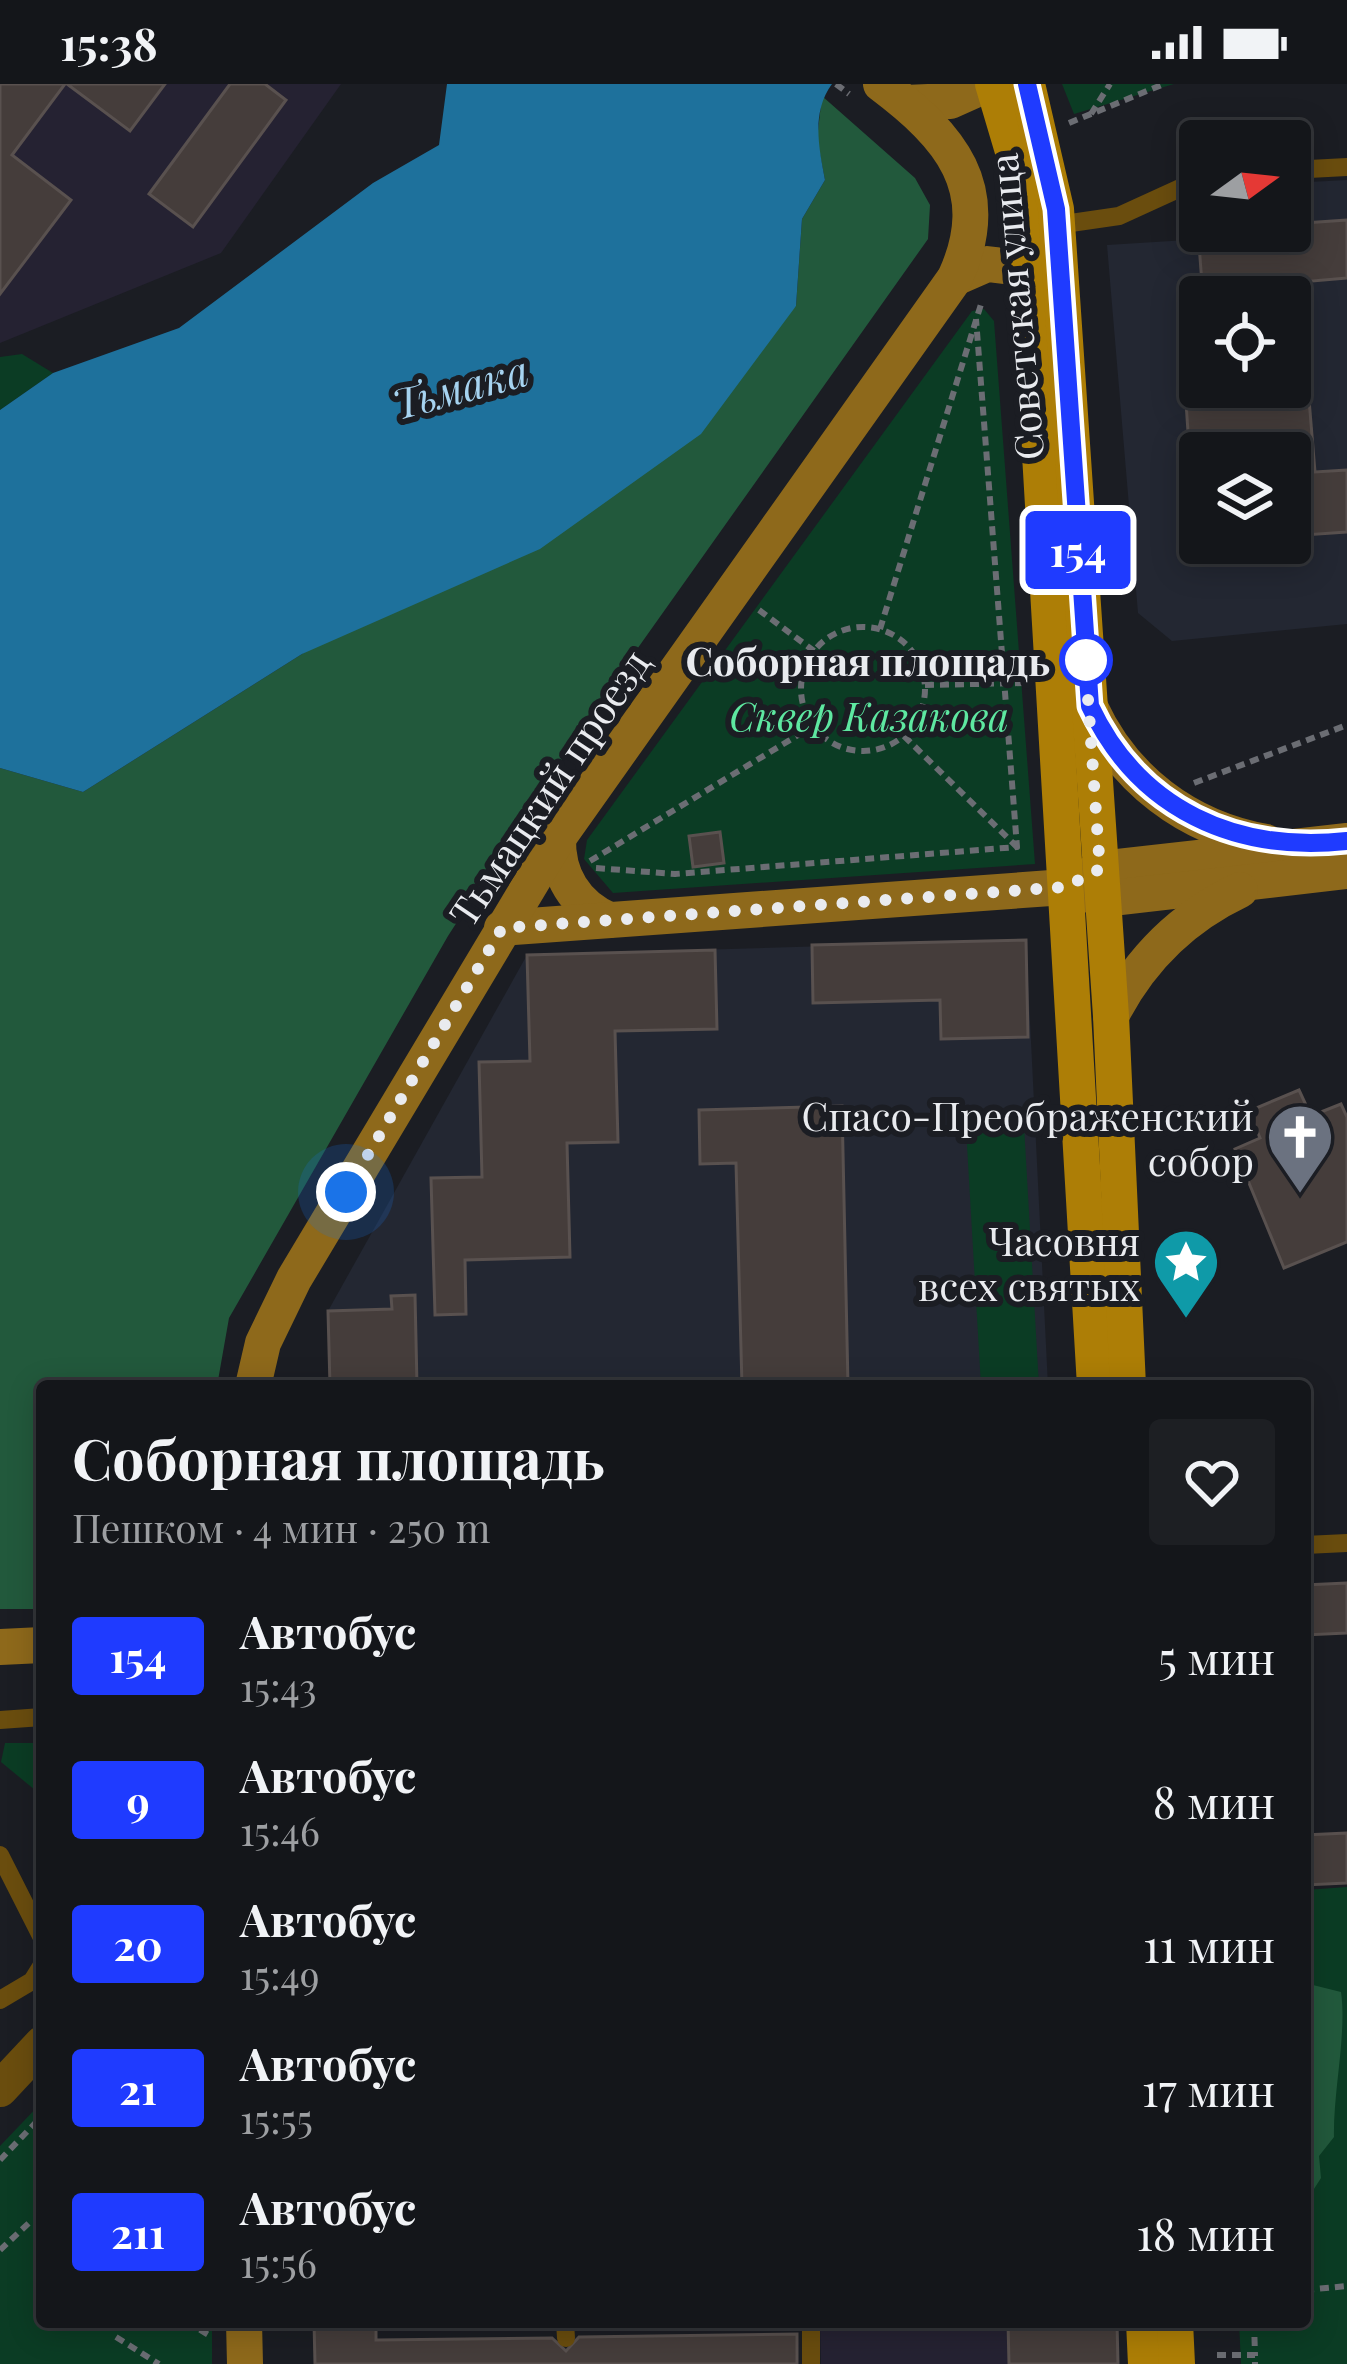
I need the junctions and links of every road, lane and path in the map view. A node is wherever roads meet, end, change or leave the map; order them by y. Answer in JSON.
{"nodes":[{"id":1,"x":991,"y":84,"type":"edge"},
{"id":2,"x":1027,"y":84,"type":"edge"},
{"id":3,"x":1110,"y":84,"type":"edge"},
{"id":4,"x":1164,"y":84,"type":"edge"},
{"id":5,"x":894,"y":93,"type":"edge"},
{"id":6,"x":1089,"y":117,"type":"junction"},
{"id":7,"x":1065,"y":124,"type":"dead end"},
{"id":8,"x":1347,"y":167,"type":"edge"},
{"id":9,"x":1311,"y":169,"type":"edge"},
{"id":10,"x":1179,"y":188,"type":"edge"},
{"id":11,"x":1057,"y":225,"type":"junction"},
{"id":12,"x":1029,"y":269,"type":"junction"},
{"id":13,"x":961,"y":290,"type":"junction"},
{"id":14,"x":976,"y":319,"type":"junction"},
{"id":15,"x":748,"y":602,"type":"dead end"},
{"id":16,"x":880,"y":629,"type":"junction"},
{"id":17,"x":814,"y":651,"type":"junction"},
{"id":18,"x":1004,"y":683,"type":"junction"},
{"id":19,"x":1031,"y":683,"type":"dead end"},
{"id":20,"x":926,"y":685,"type":"junction"},
{"id":21,"x":1090,"y":706,"type":"junction"},
{"id":22,"x":1347,"y":724,"type":"edge"},
{"id":23,"x":813,"y":726,"type":"junction"},
{"id":24,"x":904,"y":736,"type":"junction"},
{"id":25,"x":1185,"y":786,"type":"dead end"},
{"id":26,"x":1332,"y":842,"type":"edge"},
{"id":27,"x":568,"y":847,"type":"junction"},
{"id":28,"x":1017,"y":847,"type":"junction"},
{"id":29,"x":1029,"y":859,"type":"dead end"},
{"id":30,"x":581,"y":867,"type":"junction"},
{"id":31,"x":1347,"y":872,"type":"edge"},
{"id":32,"x":1259,"y":881,"type":"junction"},
{"id":33,"x":1102,"y":884,"type":"junction"},
{"id":34,"x":1065,"y":887,"type":"junction"},
{"id":35,"x":610,"y":920,"type":"junction"},
{"id":36,"x":502,"y":928,"type":"junction"},
{"id":37,"x":1111,"y":1016,"type":"junction"},
{"id":38,"x":254,"y":1380,"type":"edge"},
{"id":39,"x":1095,"y":1380,"type":"edge"},
{"id":40,"x":1128,"y":1380,"type":"edge"},
{"id":41,"x":1347,"y":1543,"type":"edge"},
{"id":42,"x":1311,"y":1545,"type":"edge"},
{"id":43,"x":36,"y":1645,"type":"edge"},
{"id":44,"x":0,"y":1647,"type":"edge"},
{"id":45,"x":36,"y":1717,"type":"edge"},
{"id":46,"x":0,"y":1720,"type":"edge"},
{"id":47,"x":0,"y":1855,"type":"edge"},
{"id":48,"x":36,"y":1926,"type":"edge"},
{"id":49,"x":36,"y":1975,"type":"edge"},
{"id":50,"x":0,"y":2000,"type":"edge"},
{"id":51,"x":36,"y":2050,"type":"edge"},
{"id":52,"x":0,"y":2089,"type":"edge"},
{"id":53,"x":36,"y":2122,"type":"edge"},
{"id":54,"x":0,"y":2160,"type":"edge"},
{"id":55,"x":36,"y":2221,"type":"edge"},
{"id":56,"x":0,"y":2250,"type":"edge"},
{"id":57,"x":1347,"y":2286,"type":"edge"},
{"id":58,"x":1311,"y":2289,"type":"edge"},
{"id":59,"x":811,"y":2328,"type":"edge"},
{"id":60,"x":1144,"y":2328,"type":"edge"},
{"id":61,"x":1175,"y":2328,"type":"edge"},
{"id":62,"x":1254,"y":2328,"type":"edge"},
{"id":63,"x":228,"y":2330,"type":"edge"},
{"id":64,"x":116,"y":2337,"type":"dead end"},
{"id":65,"x":1217,"y":2355,"type":"dead end"},
{"id":66,"x":1255,"y":2359,"type":"edge"},
{"id":67,"x":159,"y":2364,"type":"edge"},
{"id":68,"x":245,"y":2364,"type":"edge"},
{"id":69,"x":811,"y":2364,"type":"edge"},
{"id":70,"x":1146,"y":2364,"type":"edge"},
{"id":71,"x":1177,"y":2364,"type":"edge"}],
"edges":[{"from":1,"to":5,"type":"main road"},
{"from":1,"to":12,"type":"main road","name":"Советская улица"},
{"from":2,"to":11,"type":"main road","name":"Советская улица"},
{"from":3,"to":6,"type":"path"},
{"from":4,"to":6,"type":"path"},
{"from":5,"to":13,"type":"main road","name":"Тьмацкий проезд"},
{"from":6,"to":7,"type":"path"},
{"from":8,"to":9,"type":"lane"},
{"from":10,"to":11,"type":"lane"},
{"from":11,"to":21,"type":"main road","name":"Советская улица"},
{"from":12,"to":13,"type":"main road"},
{"from":12,"to":34,"type":"main road","name":"Советская улица"},
{"from":13,"to":14,"type":"path"},
{"from":13,"to":27,"type":"main road","name":"Тьмацкий проезд"},
{"from":14,"to":16,"type":"path"},
{"from":14,"to":18,"type":"path"},
{"from":15,"to":17,"type":"path"},
{"from":16,"to":17,"type":"path"},
{"from":16,"to":20,"type":"path"},
{"from":17,"to":23,"type":"path"},
{"from":18,"to":19,"type":"path"},
{"from":18,"to":20,"type":"path"},
{"from":18,"to":28,"type":"path"},
{"from":20,"to":24,"type":"path"},
{"from":21,"to":26,"type":"main road"},
{"from":21,"to":33,"type":"main road","name":"Советская улица"},
{"from":22,"to":25,"type":"path"},
{"from":23,"to":24,"type":"path"},
{"from":23,"to":30,"type":"path"},
{"from":24,"to":28,"type":"path"},
{"from":26,"to":33,"type":"main road"},
{"from":27,"to":30,"type":"path"},
{"from":27,"to":35,"type":"main road"},
{"from":27,"to":36,"type":"main road","name":"Тьмацкий проезд"},
{"from":28,"to":29,"type":"path"},
{"from":28,"to":30,"type":"path"},
{"from":31,"to":32,"type":"main road"},
{"from":32,"to":33,"type":"main road"},
{"from":32,"to":37,"type":"main road"},
{"from":33,"to":34,"type":"main road"},
{"from":33,"to":37,"type":"main road","name":"Советская улица"},
{"from":34,"to":35,"type":"main road"},
{"from":34,"to":39,"type":"main road","name":"Советская улица"},
{"from":35,"to":36,"type":"main road"},
{"from":36,"to":38,"type":"main road","name":"Тьмацкий проезд"},
{"from":37,"to":40,"type":"main road","name":"Советская улица"},
{"from":41,"to":42,"type":"lane"},
{"from":43,"to":44,"type":"main road"},
{"from":45,"to":46,"type":"lane"},
{"from":47,"to":48,"type":"lane"},
{"from":49,"to":50,"type":"lane"},
{"from":51,"to":52,"type":"street"},
{"from":53,"to":54,"type":"path"},
{"from":55,"to":56,"type":"path"},
{"from":57,"to":58,"type":"path"},
{"from":59,"to":69,"type":"lane"},
{"from":60,"to":70,"type":"main road"},
{"from":61,"to":71,"type":"main road"},
{"from":62,"to":66,"type":"path"},
{"from":63,"to":68,"type":"main road"},
{"from":64,"to":67,"type":"path"},
{"from":65,"to":66,"type":"path"}]}
